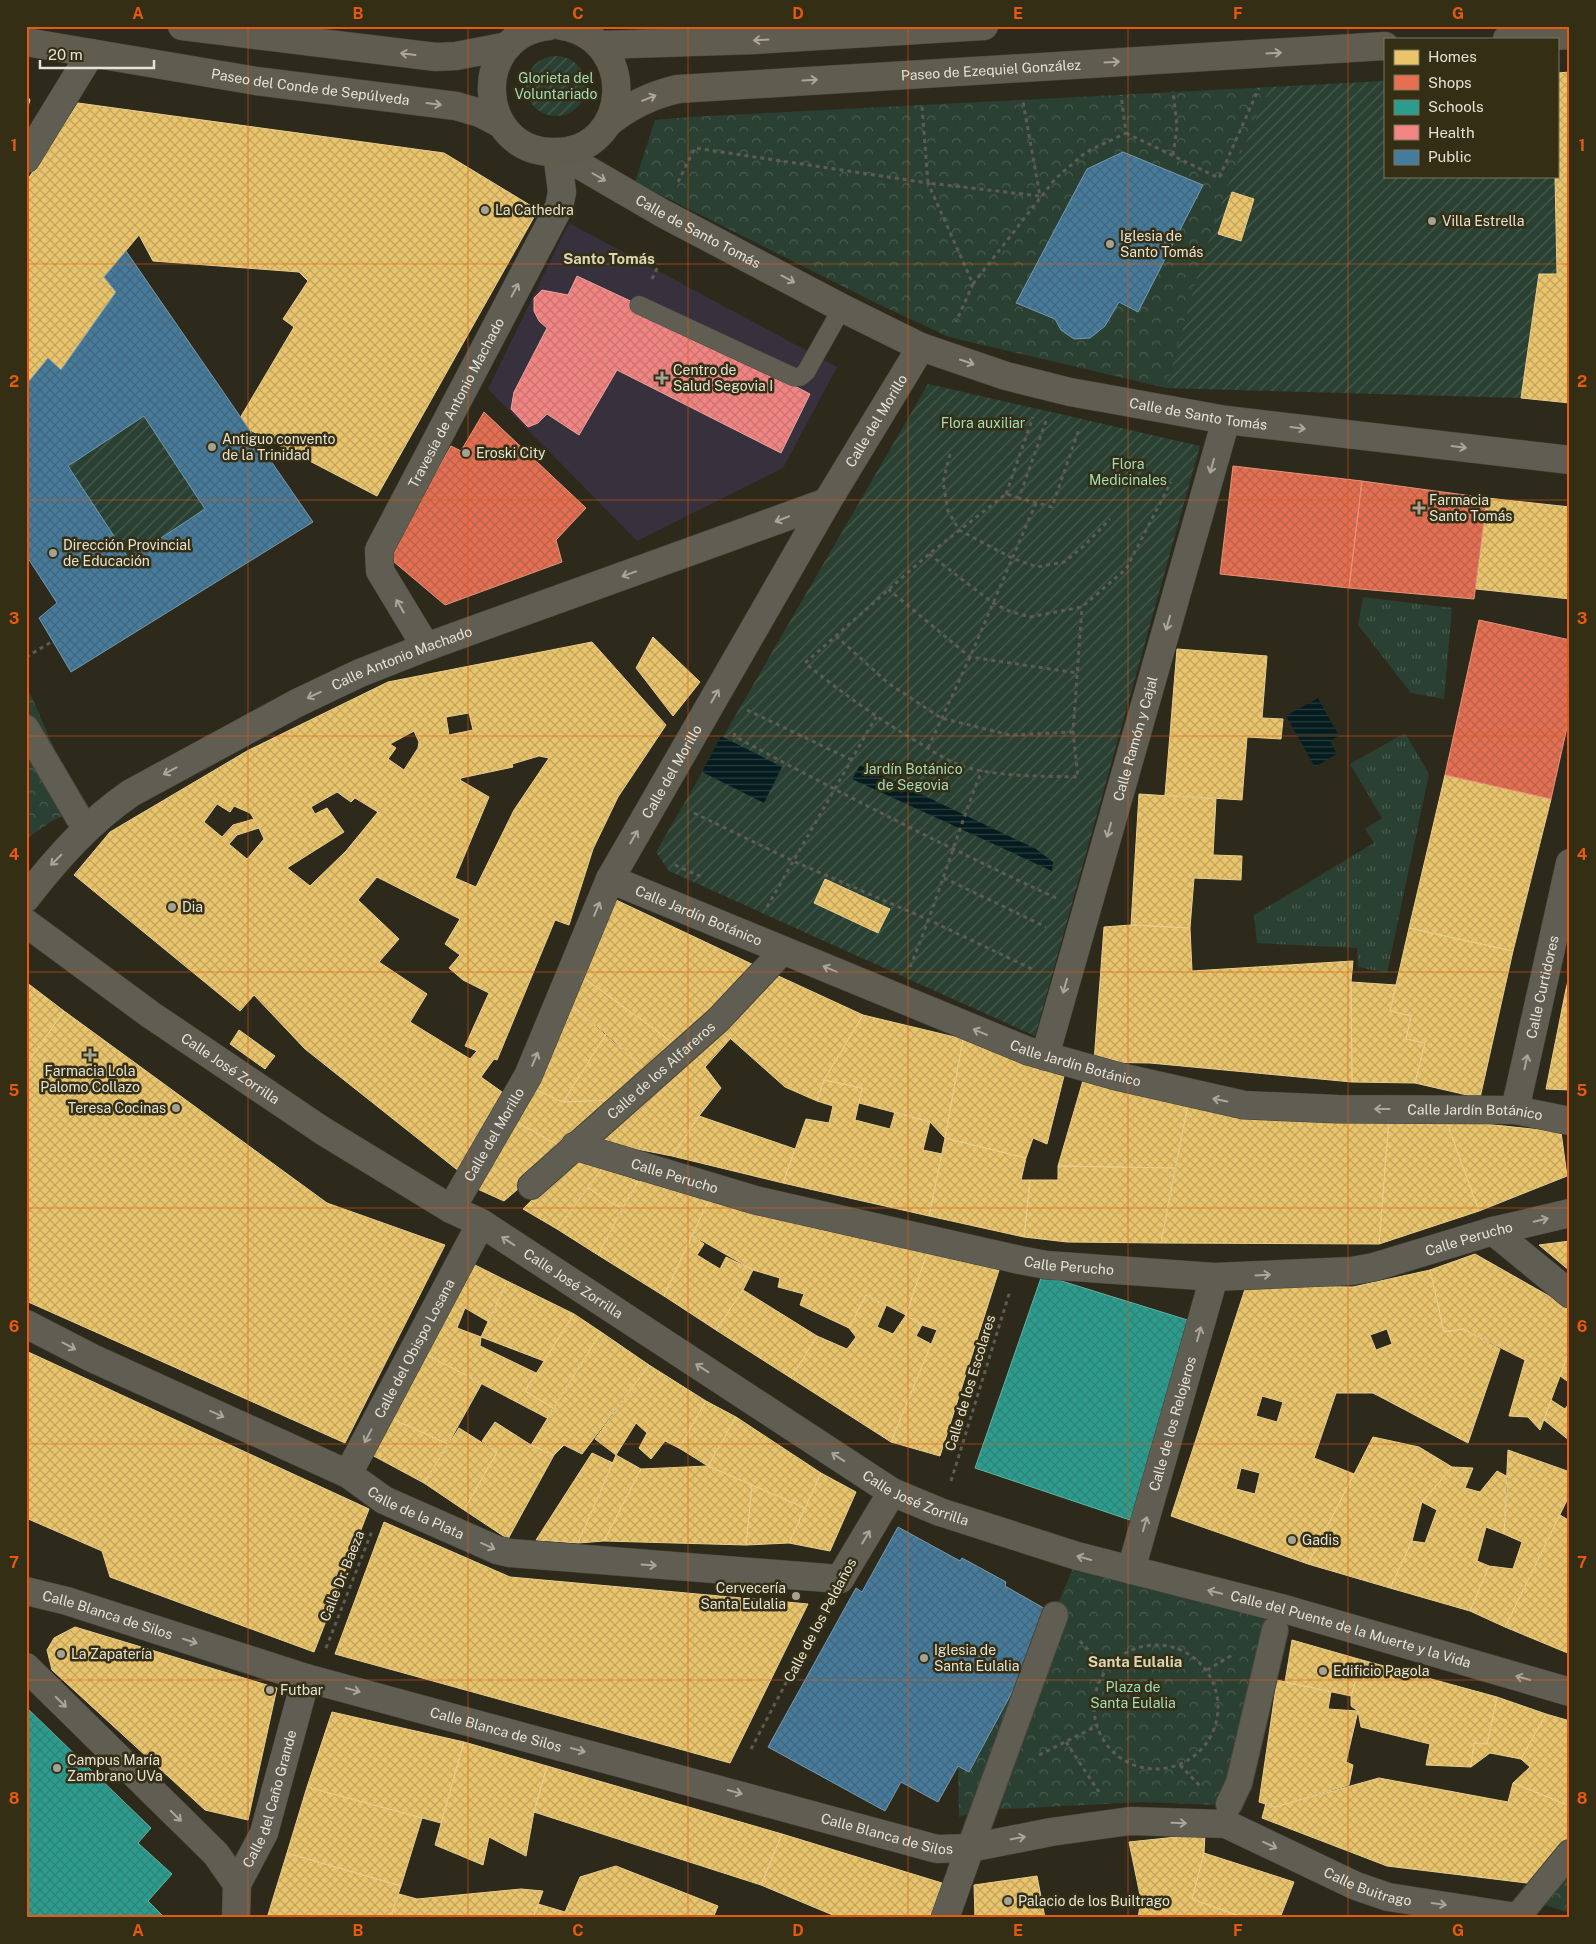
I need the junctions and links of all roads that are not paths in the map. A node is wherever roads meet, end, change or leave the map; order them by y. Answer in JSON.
{"nodes":[{"id":1,"x":182,"y":26,"type":"edge"},
{"id":2,"x":549,"y":26,"type":"edge"},
{"id":3,"x":562,"y":26,"type":"edge"},
{"id":4,"x":984,"y":26,"type":"edge"},
{"id":5,"x":1570,"y":35,"type":"edge"},
{"id":6,"x":1523,"y":38,"type":"edge"},
{"id":7,"x":26,"y":42,"type":"edge"},
{"id":8,"x":600,"y":45,"type":"junction"},
{"id":9,"x":508,"y":46,"type":"junction"},
{"id":10,"x":1384,"y":46,"type":"edge"},
{"id":11,"x":92,"y":53,"type":"junction"},
{"id":12,"x":608,"y":123,"type":"junction"},
{"id":13,"x":501,"y":124,"type":"junction"},
{"id":14,"x":557,"y":152,"type":"junction"},
{"id":15,"x":26,"y":159,"type":"edge"},
{"id":16,"x":639,"y":305,"type":"dead end"},
{"id":17,"x":842,"y":308,"type":"junction"},
{"id":18,"x":921,"y":347,"type":"junction"},
{"id":19,"x":1226,"y":420,"type":"junction"},
{"id":20,"x":1570,"y":460,"type":"edge"},
{"id":21,"x":827,"y":502,"type":"junction"},
{"id":22,"x":426,"y":647,"type":"junction"},
{"id":23,"x":26,"y":728,"type":"edge"},
{"id":24,"x":86,"y":830,"type":"junction"},
{"id":25,"x":1570,"y":863,"type":"edge"},
{"id":26,"x":610,"y":879,"type":"junction"},
{"id":27,"x":29,"y":894,"type":"edge"},
{"id":28,"x":35,"y":929,"type":"edge"},
{"id":29,"x":784,"y":950,"type":"junction"},
{"id":30,"x":1044,"y":1056,"type":"junction"},
{"id":31,"x":1515,"y":1110,"type":"junction"},
{"id":32,"x":1570,"y":1121,"type":"edge"},
{"id":33,"x":575,"y":1146,"type":"junction"},
{"id":34,"x":531,"y":1186,"type":"dead end"},
{"id":35,"x":451,"y":1209,"type":"junction"},
{"id":36,"x":1570,"y":1213,"type":"edge"},
{"id":37,"x":481,"y":1223,"type":"junction"},
{"id":38,"x":1493,"y":1231,"type":"junction"},
{"id":39,"x":1214,"y":1277,"type":"junction"},
{"id":40,"x":1570,"y":1294,"type":"edge"},
{"id":41,"x":26,"y":1324,"type":"edge"},
{"id":42,"x":348,"y":1474,"type":"junction"},
{"id":43,"x":892,"y":1492,"type":"junction"},
{"id":44,"x":1131,"y":1570,"type":"junction"},
{"id":45,"x":840,"y":1579,"type":"joint"},
{"id":46,"x":26,"y":1591,"type":"edge"},
{"id":47,"x":1056,"y":1615,"type":"dead end"},
{"id":48,"x":1275,"y":1630,"type":"dead end"},
{"id":49,"x":26,"y":1667,"type":"edge"},
{"id":50,"x":303,"y":1687,"type":"junction"},
{"id":51,"x":1568,"y":1688,"type":"edge"},
{"id":52,"x":1228,"y":1814,"type":"junction"},
{"id":53,"x":970,"y":1848,"type":"junction"},
{"id":54,"x":1570,"y":1853,"type":"edge"},
{"id":55,"x":237,"y":1884,"type":"junction"},
{"id":56,"x":1520,"y":1917,"type":"edge"},
{"id":57,"x":236,"y":1918,"type":"edge"},
{"id":58,"x":945,"y":1918,"type":"edge"}],
"edges":[{"from":9,"to":1,"type":"main road","one_way":true},
{"from":2,"to":9,"type":"main road"},
{"from":3,"to":8,"type":"main road"},
{"from":4,"to":8,"type":"main road","one_way":true},
{"from":5,"to":6,"type":"main road"},
{"from":7,"to":11,"type":"main road","name":"Paseo del Conde de Sepúlveda"},
{"from":8,"to":12,"type":"main road"},
{"from":9,"to":13,"type":"main road"},
{"from":12,"to":10,"type":"main road","name":"Paseo de Ezequiel González","one_way":true},
{"from":11,"to":13,"type":"main road","name":"Paseo del Conde de Sepúlveda","one_way":true},
{"from":11,"to":15,"type":"street"},
{"from":12,"to":14,"type":"main road"},
{"from":13,"to":14,"type":"main road"},
{"from":14,"to":17,"type":"street","name":"Calle de Santo Tomás","one_way":true},
{"from":22,"to":14,"type":"street","name":"Travesía de Antonio Machado","one_way":true},
{"from":16,"to":17,"type":"lane"},
{"from":17,"to":18,"type":"street","name":"Calle de Santo Tomás"},
{"from":18,"to":19,"type":"street","name":"Calle de Santo Tomás","one_way":true},
{"from":18,"to":21,"type":"street","name":"Calle del Morillo"},
{"from":19,"to":20,"type":"street","name":"Calle de Santo Tomás","one_way":true},
{"from":19,"to":30,"type":"street","name":"Calle Ramón y Cajal","one_way":true},
{"from":21,"to":22,"type":"street","name":"Calle Antonio Machado","one_way":true},
{"from":26,"to":21,"type":"street","name":"Calle del Morillo","one_way":true},
{"from":22,"to":24,"type":"street","name":"Calle Antonio Machado","one_way":true},
{"from":23,"to":24,"type":"street"},
{"from":24,"to":27,"type":"street","name":"Calle Antonio Machado","one_way":true},
{"from":31,"to":25,"type":"street","name":"Calle Curtidores","one_way":true},
{"from":26,"to":29,"type":"street","name":"Calle Jardín Botánico"},
{"from":35,"to":26,"type":"street","name":"Calle del Morillo","one_way":true},
{"from":27,"to":28,"type":"lane","name":"Calle José Zorrilla"},
{"from":28,"to":35,"type":"street","name":"Calle José Zorrilla"},
{"from":30,"to":29,"type":"street","name":"Calle Jardín Botánico","one_way":true},
{"from":29,"to":33,"type":"street","name":"Calle de los Alfareros"},
{"from":31,"to":30,"type":"street","name":"Calle Jardín Botánico","one_way":true},
{"from":31,"to":32,"type":"street","name":"Calle Jardín Botánico"},
{"from":33,"to":34,"type":"street","name":"Calle de los Alfareros"},
{"from":33,"to":39,"type":"street","name":"Calle Perucho"},
{"from":35,"to":37,"type":"street","name":"Calle José Zorrilla"},
{"from":38,"to":36,"type":"street","name":"Calle Perucho","one_way":true},
{"from":37,"to":42,"type":"street","name":"Calle del Obispo Losana","one_way":true},
{"from":43,"to":37,"type":"street","name":"Calle José Zorrilla","one_way":true},
{"from":39,"to":38,"type":"street","name":"Calle Perucho","one_way":true},
{"from":38,"to":40,"type":"street"},
{"from":44,"to":39,"type":"street","name":"Calle de los Relojeros","one_way":true},
{"from":41,"to":42,"type":"street","name":"Calle de la Plata","one_way":true},
{"from":42,"to":45,"type":"street","name":"Calle de la Plata","one_way":true},
{"from":44,"to":43,"type":"street","name":"Calle José Zorrilla","one_way":true},
{"from":45,"to":43,"type":"street","name":"Calle de los Peldaños","one_way":true},
{"from":51,"to":44,"type":"street","name":"Calle del Puente de la Muerte y la Vida","one_way":true},
{"from":46,"to":50,"type":"street","name":"Calle Blanca de Silos","one_way":true},
{"from":47,"to":53,"type":"street"},
{"from":48,"to":52,"type":"street"},
{"from":49,"to":55,"type":"street","one_way":true},
{"from":50,"to":53,"type":"street","name":"Calle Blanca de Silos","one_way":true},
{"from":50,"to":55,"type":"street","name":"Calle del Caño Grande"},
{"from":53,"to":52,"type":"street","one_way":true},
{"from":52,"to":56,"type":"street","name":"Calle Buitrago","one_way":true},
{"from":53,"to":58,"type":"street"},
{"from":54,"to":56,"type":"street"},
{"from":55,"to":57,"type":"street","name":"Calle del Caño Grande"}]}
